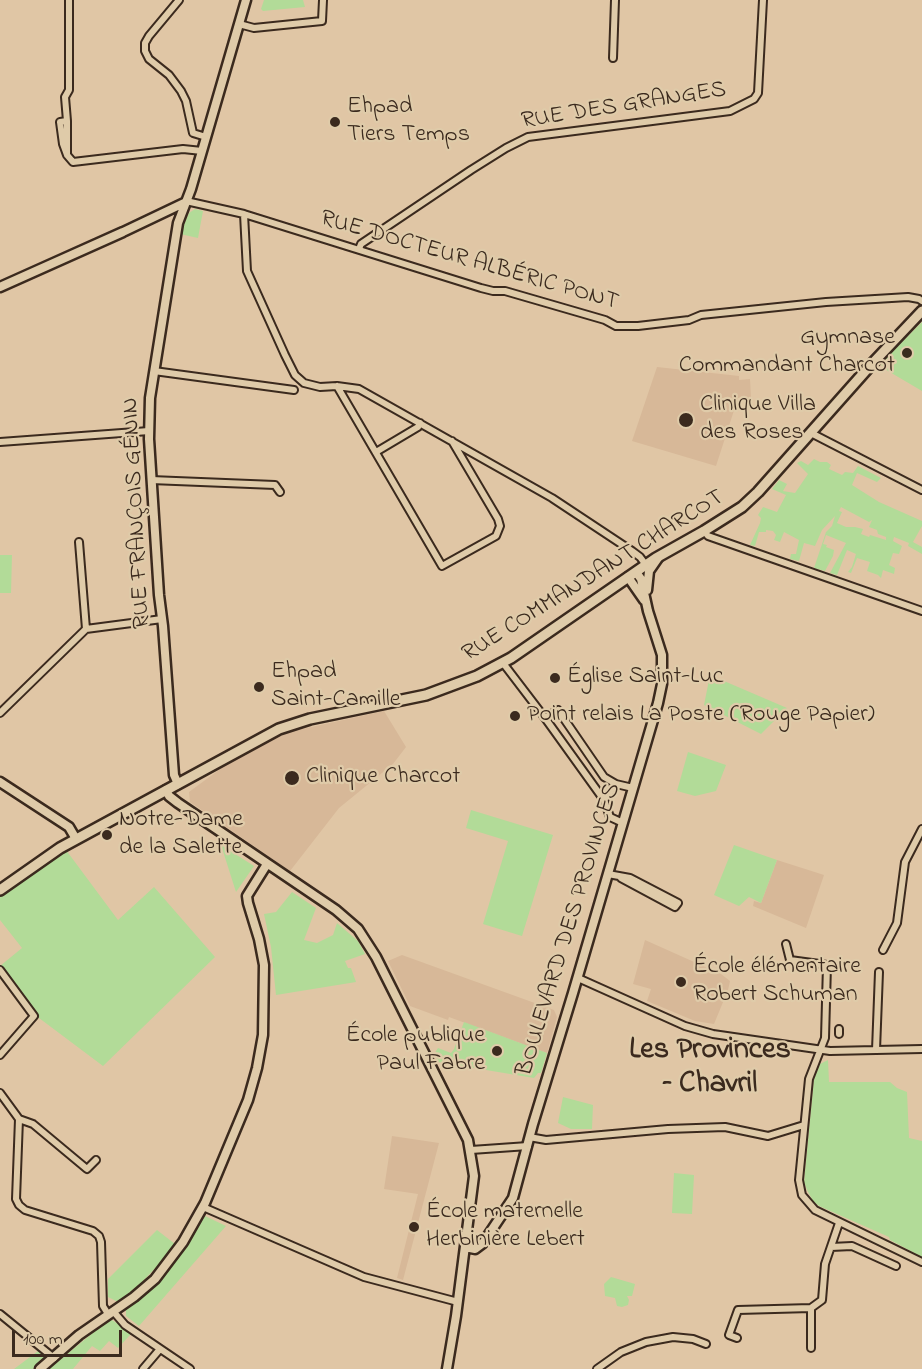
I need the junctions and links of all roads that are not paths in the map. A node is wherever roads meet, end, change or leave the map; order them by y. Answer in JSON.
{"nodes":[{"id":1,"x":69,"y":0,"type":"edge"},
{"id":2,"x":179,"y":0,"type":"edge"},
{"id":3,"x":246,"y":0,"type":"edge"},
{"id":4,"x":323,"y":0,"type":"edge"},
{"id":5,"x":615,"y":0,"type":"edge"},
{"id":6,"x":763,"y":0,"type":"edge"},
{"id":7,"x":239,"y":24,"type":"junction"},
{"id":8,"x":613,"y":58,"type":"dead end"},
{"id":9,"x":206,"y":137,"type":"junction"},
{"id":10,"x":192,"y":141,"type":"junction"},
{"id":11,"x":202,"y":151,"type":"junction"},
{"id":12,"x":186,"y":201,"type":"junction"},
{"id":13,"x":244,"y":214,"type":"junction"},
{"id":14,"x":359,"y":249,"type":"junction"},
{"id":15,"x":0,"y":287,"type":"edge"},
{"id":16,"x":922,"y":302,"type":"edge"},
{"id":17,"x":922,"y":311,"type":"edge"},
{"id":18,"x":154,"y":371,"type":"junction"},
{"id":19,"x":337,"y":386,"type":"junction"},
{"id":20,"x":294,"y":390,"type":"dead end"},
{"id":21,"x":420,"y":423,"type":"junction"},
{"id":22,"x":149,"y":431,"type":"junction"},
{"id":23,"x":811,"y":433,"type":"junction"},
{"id":24,"x":452,"y":441,"type":"junction"},
{"id":25,"x":0,"y":442,"type":"edge"},
{"id":26,"x":376,"y":452,"type":"junction"},
{"id":27,"x":151,"y":480,"type":"junction"},
{"id":28,"x":922,"y":490,"type":"edge"},
{"id":29,"x":280,"y":492,"type":"dead end"},
{"id":30,"x":704,"y":531,"type":"junction"},
{"id":31,"x":79,"y":542,"type":"dead end"},
{"id":32,"x":661,"y":556,"type":"junction"},
{"id":33,"x":646,"y":565,"type":"junction"},
{"id":34,"x":632,"y":575,"type":"junction"},
{"id":35,"x":646,"y":602,"type":"junction"},
{"id":36,"x":922,"y":611,"type":"edge"},
{"id":37,"x":162,"y":619,"type":"junction"},
{"id":38,"x":86,"y":629,"type":"junction"},
{"id":39,"x":503,"y":663,"type":"junction"},
{"id":40,"x":0,"y":713,"type":"edge"},
{"id":41,"x":544,"y":718,"type":"junction"},
{"id":42,"x":606,"y":779,"type":"junction"},
{"id":43,"x":0,"y":782,"type":"edge"},
{"id":44,"x":178,"y":784,"type":"junction"},
{"id":45,"x":616,"y":784,"type":"junction"},
{"id":46,"x":633,"y":788,"type":"junction"},
{"id":47,"x":596,"y":789,"type":"junction"},
{"id":48,"x":166,"y":790,"type":"junction"},
{"id":49,"x":604,"y":800,"type":"junction"},
{"id":50,"x":623,"y":823,"type":"junction"},
{"id":51,"x":922,"y":829,"type":"edge"},
{"id":52,"x":76,"y":838,"type":"junction"},
{"id":53,"x":267,"y":864,"type":"junction"},
{"id":54,"x":608,"y":874,"type":"junction"},
{"id":55,"x":620,"y":878,"type":"junction"},
{"id":56,"x":0,"y":890,"type":"edge"},
{"id":57,"x":786,"y":944,"type":"dead end"},
{"id":58,"x":883,"y":950,"type":"dead end"},
{"id":59,"x":0,"y":970,"type":"edge"},
{"id":60,"x":879,"y":972,"type":"dead end"},
{"id":61,"x":578,"y":978,"type":"junction"},
{"id":62,"x":922,"y":1049,"type":"edge"},
{"id":63,"x":820,"y":1050,"type":"junction"},
{"id":64,"x":876,"y":1050,"type":"junction"},
{"id":65,"x":0,"y":1055,"type":"edge"},
{"id":66,"x":0,"y":1093,"type":"edge"},
{"id":67,"x":19,"y":1119,"type":"junction"},
{"id":68,"x":804,"y":1125,"type":"junction"},
{"id":69,"x":529,"y":1141,"type":"junction"},
{"id":70,"x":471,"y":1150,"type":"junction"},
{"id":71,"x":96,"y":1160,"type":"dead end"},
{"id":72,"x":203,"y":1207,"type":"junction"},
{"id":73,"x":840,"y":1223,"type":"junction"},
{"id":74,"x":831,"y":1246,"type":"junction"},
{"id":75,"x":465,"y":1247,"type":"junction"},
{"id":76,"x":922,"y":1262,"type":"edge"},
{"id":77,"x":896,"y":1266,"type":"dead end"},
{"id":78,"x":458,"y":1302,"type":"junction"},
{"id":79,"x":811,"y":1308,"type":"junction"},
{"id":80,"x":111,"y":1313,"type":"junction"},
{"id":81,"x":0,"y":1314,"type":"edge"},
{"id":82,"x":737,"y":1338,"type":"dead end"},
{"id":83,"x":706,"y":1344,"type":"dead end"},
{"id":84,"x":811,"y":1348,"type":"dead end"},
{"id":85,"x":160,"y":1349,"type":"junction"},
{"id":86,"x":54,"y":1358,"type":"junction"},
{"id":87,"x":40,"y":1369,"type":"edge"},
{"id":88,"x":143,"y":1369,"type":"edge"},
{"id":89,"x":190,"y":1369,"type":"edge"},
{"id":90,"x":447,"y":1369,"type":"edge"},
{"id":91,"x":597,"y":1369,"type":"edge"}],
"edges":[{"from":1,"to":10,"type":"street"},
{"from":2,"to":10,"type":"street"},
{"from":3,"to":7,"type":"main road","name":"RUE FRANÇOIS GÉNIN"},
{"from":4,"to":7,"type":"street"},
{"from":5,"to":8,"type":"street"},
{"from":6,"to":14,"type":"street","name":"RUE DES GRANGES"},
{"from":7,"to":9,"type":"main road","name":"RUE FRANÇOIS GÉNIN"},
{"from":9,"to":10,"type":"street"},
{"from":9,"to":11,"type":"main road","name":"RUE FRANÇOIS GÉNIN"},
{"from":10,"to":11,"type":"street"},
{"from":11,"to":12,"type":"main road","name":"RUE FRANÇOIS GÉNIN"},
{"from":12,"to":13,"type":"street","name":"RUE DOCTEUR ALBÉRIC PONT"},
{"from":12,"to":15,"type":"main road"},
{"from":12,"to":18,"type":"main road","name":"RUE FRANÇOIS GÉNIN"},
{"from":13,"to":14,"type":"street","name":"RUE DOCTEUR ALBÉRIC PONT"},
{"from":13,"to":19,"type":"street"},
{"from":14,"to":16,"type":"street","name":"RUE DOCTEUR ALBÉRIC PONT"},
{"from":17,"to":23,"type":"main road","name":"RUE COMMANDANT CHARCOT"},
{"from":18,"to":20,"type":"street"},
{"from":18,"to":22,"type":"main road","name":"RUE FRANÇOIS GÉNIN"},
{"from":19,"to":21,"type":"street"},
{"from":19,"to":26,"type":"street"},
{"from":21,"to":24,"type":"street"},
{"from":21,"to":26,"type":"street"},
{"from":22,"to":25,"type":"street"},
{"from":22,"to":27,"type":"main road","name":"RUE FRANÇOIS GÉNIN"},
{"from":23,"to":28,"type":"street"},
{"from":23,"to":30,"type":"main road","name":"RUE COMMANDANT CHARCOT"},
{"from":24,"to":26,"type":"street"},
{"from":24,"to":33,"type":"street"},
{"from":27,"to":29,"type":"street"},
{"from":27,"to":37,"type":"main road","name":"RUE FRANÇOIS GÉNIN"},
{"from":30,"to":32,"type":"main road","name":"RUE COMMANDANT CHARCOT"},
{"from":30,"to":36,"type":"street"},
{"from":31,"to":38,"type":"street"},
{"from":32,"to":33,"type":"main road","name":"RUE COMMANDANT CHARCOT"},
{"from":32,"to":35,"type":"main road","name":"BOULEVARD DES PROVINCES"},
{"from":33,"to":34,"type":"main road","name":"RUE COMMANDANT CHARCOT"},
{"from":34,"to":35,"type":"main road","name":"BOULEVARD DES PROVINCES"},
{"from":34,"to":39,"type":"main road","name":"RUE COMMANDANT CHARCOT"},
{"from":35,"to":46,"type":"main road","name":"BOULEVARD DES PROVINCES"},
{"from":37,"to":38,"type":"street"},
{"from":37,"to":44,"type":"main road","name":"RUE FRANÇOIS GÉNIN"},
{"from":38,"to":40,"type":"street"},
{"from":39,"to":41,"type":"street"},
{"from":39,"to":44,"type":"main road","name":"RUE COMMANDANT CHARCOT"},
{"from":41,"to":42,"type":"street"},
{"from":41,"to":47,"type":"street"},
{"from":42,"to":45,"type":"street"},
{"from":42,"to":47,"type":"street"},
{"from":43,"to":52,"type":"main road"},
{"from":44,"to":48,"type":"main road","name":"RUE COMMANDANT CHARCOT"},
{"from":45,"to":46,"type":"street"},
{"from":45,"to":49,"type":"street"},
{"from":46,"to":50,"type":"main road","name":"BOULEVARD DES PROVINCES"},
{"from":47,"to":49,"type":"street"},
{"from":48,"to":52,"type":"main road","name":"RUE COMMANDANT CHARCOT"},
{"from":48,"to":53,"type":"main road"},
{"from":49,"to":50,"type":"street"},
{"from":50,"to":54,"type":"main road","name":"BOULEVARD DES PROVINCES"},
{"from":51,"to":58,"type":"street"},
{"from":52,"to":56,"type":"main road","name":"RUE COMMANDANT CHARCOT"},
{"from":53,"to":70,"type":"main road"},
{"from":53,"to":72,"type":"main road"},
{"from":54,"to":55,"type":"street"},
{"from":54,"to":61,"type":"main road","name":"BOULEVARD DES PROVINCES"},
{"from":55,"to":55,"type":"street"},
{"from":57,"to":63,"type":"street"},
{"from":59,"to":65,"type":"street"},
{"from":60,"to":64,"type":"street"},
{"from":61,"to":63,"type":"street"},
{"from":61,"to":69,"type":"main road","name":"BOULEVARD DES PROVINCES"},
{"from":62,"to":64,"type":"street"},
{"from":63,"to":64,"type":"street"},
{"from":63,"to":68,"type":"street"},
{"from":66,"to":67,"type":"street"},
{"from":67,"to":71,"type":"street"},
{"from":67,"to":80,"type":"street"},
{"from":68,"to":69,"type":"street"},
{"from":68,"to":73,"type":"street"},
{"from":69,"to":70,"type":"street"},
{"from":69,"to":75,"type":"main road","name":"BOULEVARD DES PROVINCES"},
{"from":70,"to":75,"type":"main road"},
{"from":72,"to":78,"type":"street"},
{"from":72,"to":80,"type":"main road"},
{"from":73,"to":74,"type":"street"},
{"from":73,"to":76,"type":"street"},
{"from":74,"to":77,"type":"street"},
{"from":74,"to":79,"type":"street"},
{"from":75,"to":78,"type":"main road"},
{"from":78,"to":90,"type":"main road"},
{"from":79,"to":82,"type":"street"},
{"from":79,"to":84,"type":"street"},
{"from":80,"to":85,"type":"street"},
{"from":80,"to":86,"type":"main road"},
{"from":81,"to":86,"type":"street"},
{"from":83,"to":91,"type":"street"},
{"from":85,"to":88,"type":"street"},
{"from":85,"to":89,"type":"street"},
{"from":86,"to":87,"type":"main road"}]}
